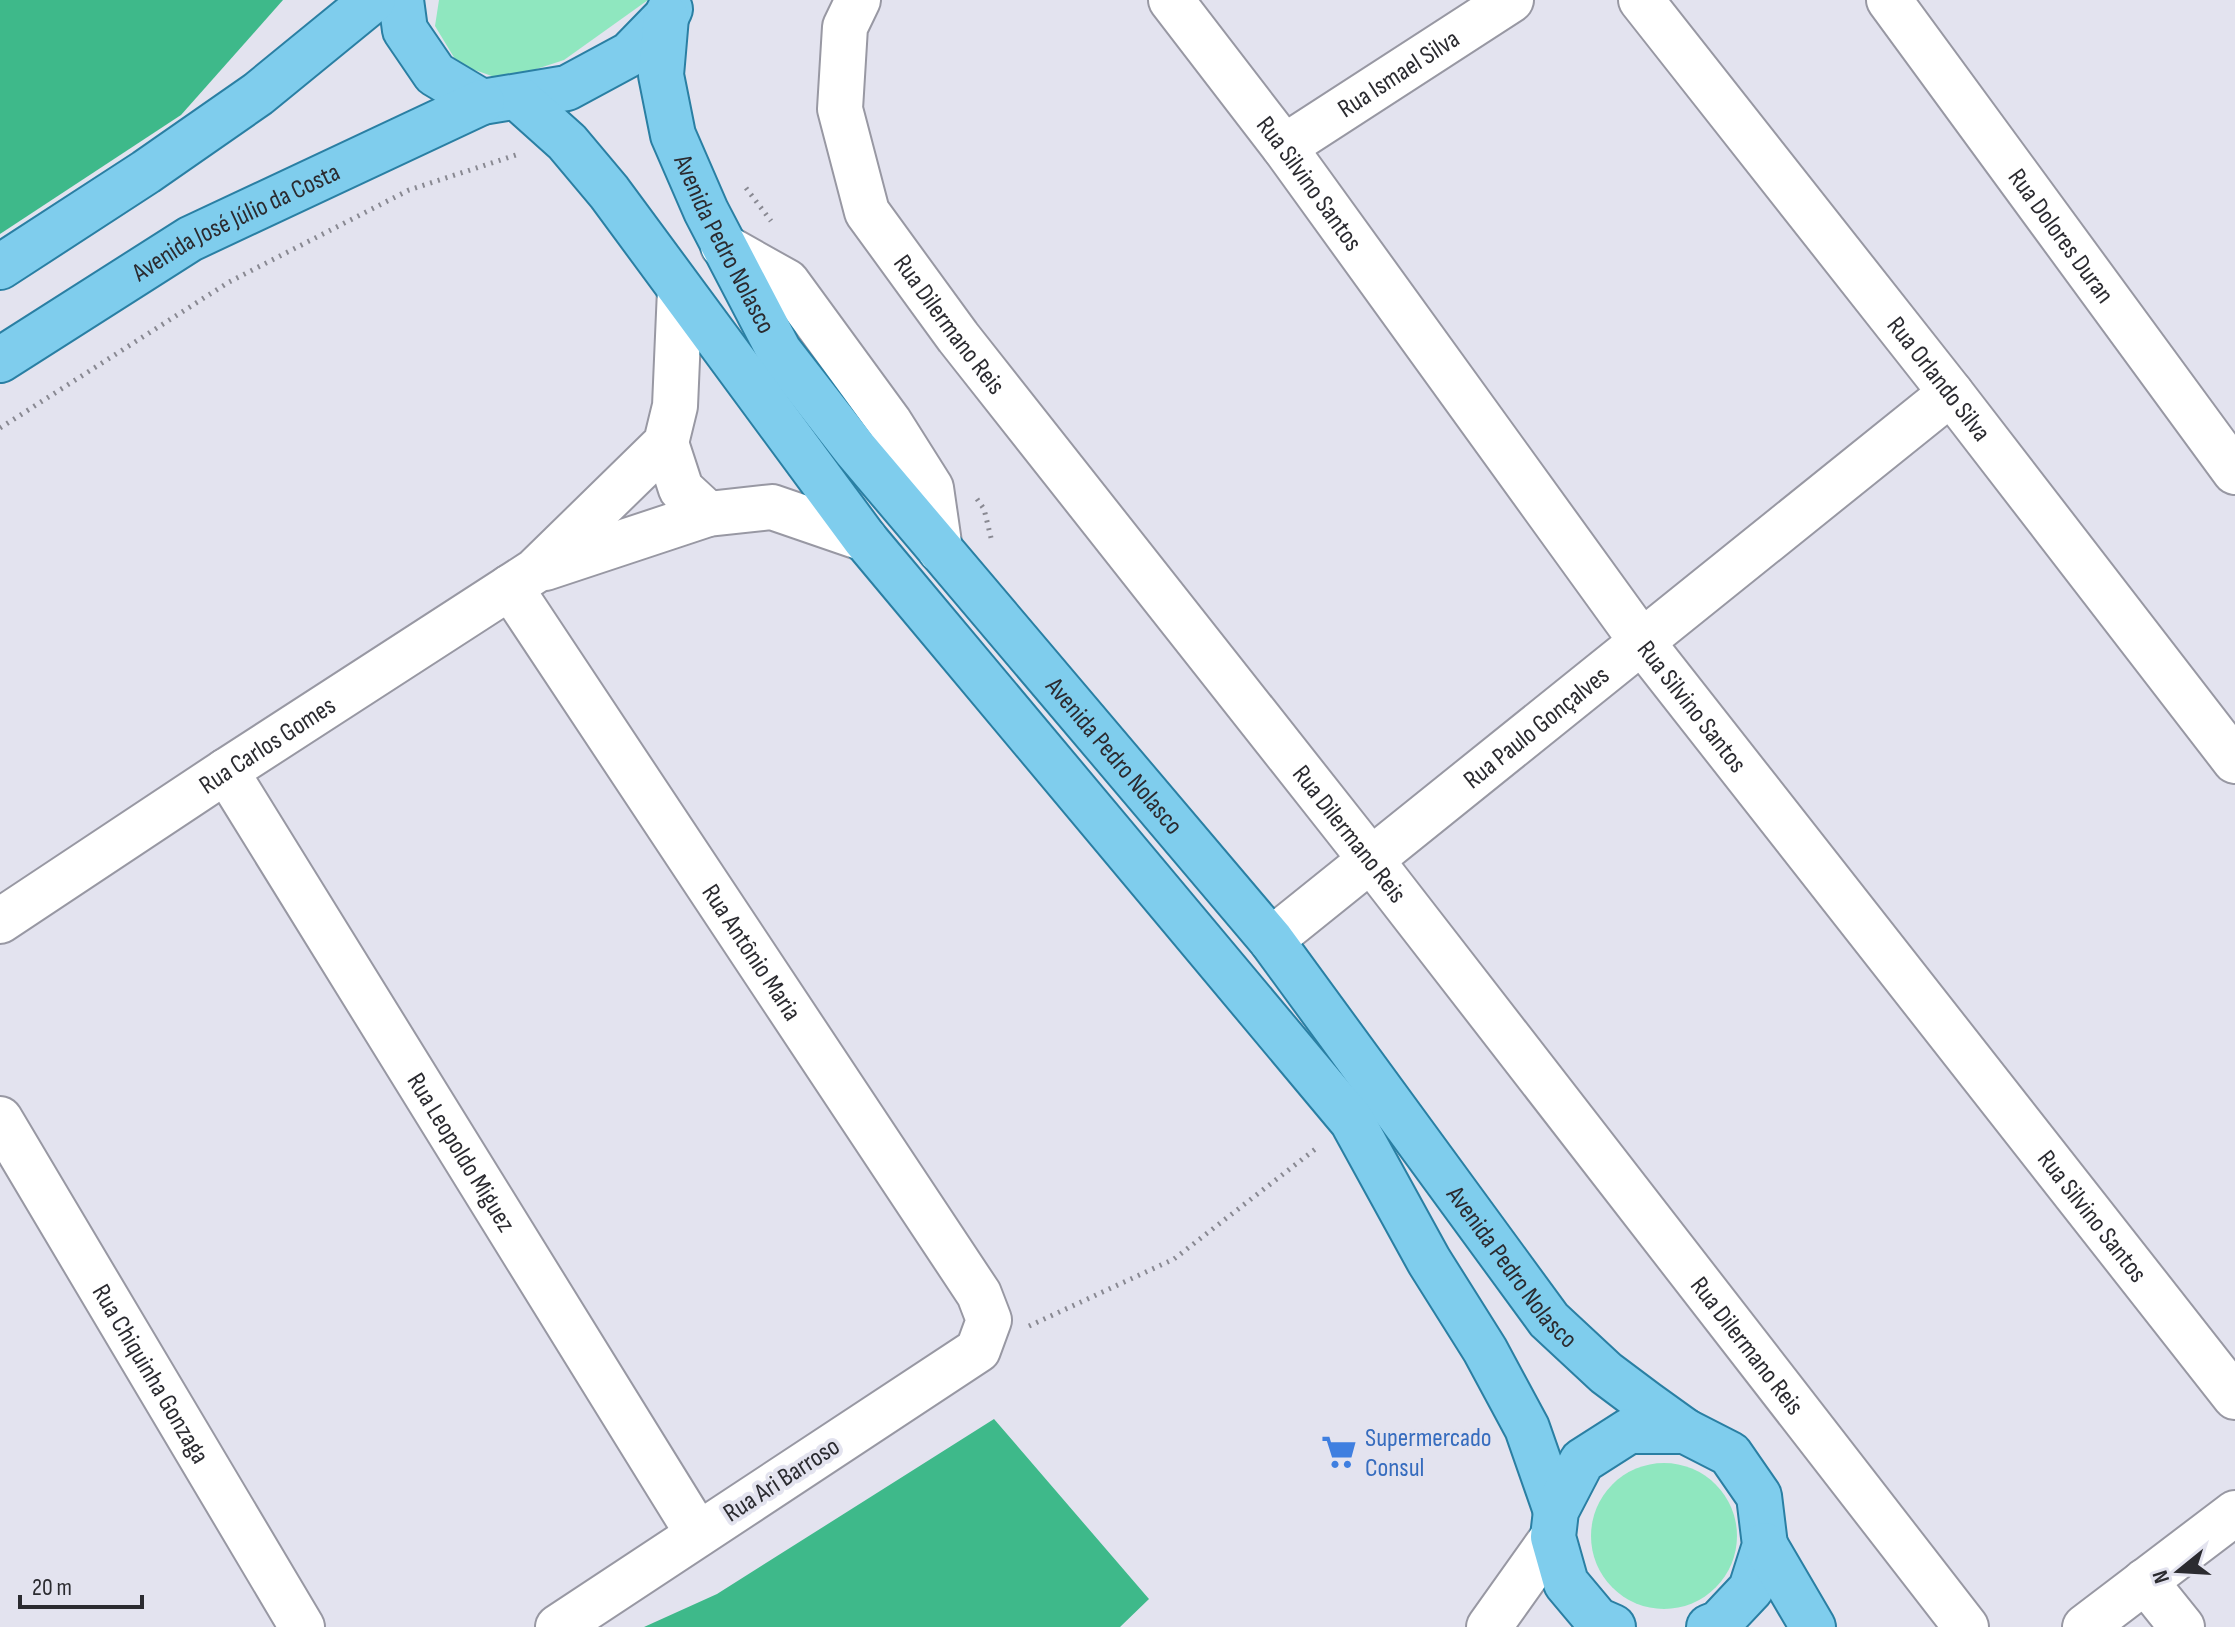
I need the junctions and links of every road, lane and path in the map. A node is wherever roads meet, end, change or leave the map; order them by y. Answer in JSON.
{"nodes":[{"id":1,"x":373,"y":0,"type":"edge"},
{"id":2,"x":401,"y":0,"type":"edge"},
{"id":3,"x":858,"y":0,"type":"edge"},
{"id":4,"x":1171,"y":0,"type":"edge"},
{"id":5,"x":1511,"y":0,"type":"edge"},
{"id":6,"x":1641,"y":0,"type":"edge"},
{"id":7,"x":1889,"y":0,"type":"edge"},
{"id":8,"x":670,"y":8,"type":"edge"},
{"id":9,"x":500,"y":100,"type":"junction"},
{"id":10,"x":567,"y":142,"type":"junction"},
{"id":11,"x":1284,"y":147,"type":"junction"},
{"id":12,"x":0,"y":267,"type":"edge"},
{"id":13,"x":680,"y":290,"type":"junction"},
{"id":14,"x":0,"y":360,"type":"edge"},
{"id":15,"x":1951,"y":393,"type":"junction"},
{"id":16,"x":0,"y":428,"type":"edge"},
{"id":17,"x":666,"y":443,"type":"junction"},
{"id":18,"x":2235,"y":472,"type":"edge"},
{"id":19,"x":708,"y":514,"type":"junction"},
{"id":20,"x":865,"y":539,"type":"junction"},
{"id":21,"x":523,"y":579,"type":"junction"},
{"id":22,"x":1642,"y":642,"type":"junction"},
{"id":23,"x":2235,"y":761,"type":"edge"},
{"id":24,"x":226,"y":771,"type":"junction"},
{"id":25,"x":1371,"y":860,"type":"junction"},
{"id":26,"x":0,"y":921,"type":"edge"},
{"id":27,"x":1271,"y":940,"type":"junction"},
{"id":28,"x":0,"y":1119,"type":"edge"},
{"id":29,"x":1352,"y":1121,"type":"junction"},
{"id":30,"x":984,"y":1335,"type":"junction"},
{"id":31,"x":2235,"y":1397,"type":"edge"},
{"id":32,"x":1685,"y":1431,"type":"junction"},
{"id":33,"x":2235,"y":1513,"type":"edge"},
{"id":34,"x":1555,"y":1524,"type":"junction"},
{"id":35,"x":698,"y":1534,"type":"junction"},
{"id":36,"x":1765,"y":1545,"type":"junction"},
{"id":37,"x":2145,"y":1581,"type":"junction"},
{"id":38,"x":302,"y":1627,"type":"edge"},
{"id":39,"x":558,"y":1627,"type":"edge"},
{"id":40,"x":1489,"y":1627,"type":"edge"},
{"id":41,"x":1613,"y":1627,"type":"edge"},
{"id":42,"x":1709,"y":1627,"type":"edge"},
{"id":43,"x":1813,"y":1627,"type":"edge"},
{"id":44,"x":1966,"y":1627,"type":"edge"},
{"id":45,"x":2085,"y":1627,"type":"edge"},
{"id":46,"x":2182,"y":1627,"type":"edge"}],
"edges":[{"from":1,"to":12,"type":"main road"},
{"from":2,"to":9,"type":"main road","name":"Avenida Pedro Nolasco"},
{"from":3,"to":25,"type":"street","name":"Rua Dilermano Reis"},
{"from":4,"to":11,"type":"street","name":"Rua Silvino Santos"},
{"from":5,"to":11,"type":"street","name":"Rua Ismael Silva"},
{"from":6,"to":15,"type":"street","name":"Rua Orlando Silva"},
{"from":7,"to":18,"type":"street","name":"Rua Dolores Duran"},
{"from":8,"to":9,"type":"main road","name":"Avenida José Júlio da Costa"},
{"from":8,"to":27,"type":"main road","name":"Avenida Pedro Nolasco"},
{"from":9,"to":10,"type":"main road","name":"Avenida Pedro Nolasco"},
{"from":9,"to":14,"type":"main road","name":"Avenida José Júlio da Costa"},
{"from":10,"to":13,"type":"main road","name":"Avenida Pedro Nolasco"},
{"from":10,"to":16,"type":"path"},
{"from":11,"to":22,"type":"street","name":"Rua Silvino Santos"},
{"from":13,"to":17,"type":"street"},
{"from":13,"to":20,"type":"main road","name":"Avenida Pedro Nolasco"},
{"from":15,"to":22,"type":"street","name":"Rua Paulo Gonçalves"},
{"from":15,"to":23,"type":"street","name":"Rua Orlando Silva"},
{"from":17,"to":19,"type":"street"},
{"from":17,"to":21,"type":"street"},
{"from":19,"to":20,"type":"street"},
{"from":19,"to":21,"type":"street"},
{"from":20,"to":29,"type":"main road","name":"Avenida Pedro Nolasco"},
{"from":21,"to":24,"type":"street","name":"Rua Carlos Gomes"},
{"from":21,"to":30,"type":"street","name":"Rua Antônio Maria"},
{"from":22,"to":25,"type":"street","name":"Rua Paulo Gonçalves"},
{"from":22,"to":31,"type":"street","name":"Rua Silvino Santos"},
{"from":24,"to":26,"type":"street","name":"Rua Carlos Gomes"},
{"from":24,"to":35,"type":"street","name":"Rua Leopoldo Miguez"},
{"from":25,"to":27,"type":"street","name":"Rua Paulo Gonçalves"},
{"from":25,"to":44,"type":"street","name":"Rua Dilermano Reis"},
{"from":27,"to":32,"type":"main road","name":"Avenida Pedro Nolasco"},
{"from":28,"to":38,"type":"street","name":"Rua Chiquinha Gonzaga"},
{"from":29,"to":30,"type":"path"},
{"from":29,"to":34,"type":"main road","name":"Avenida Pedro Nolasco"},
{"from":30,"to":35,"type":"street","name":"Rua Ari Barroso"},
{"from":32,"to":34,"type":"main road"},
{"from":32,"to":36,"type":"main road","name":"Avenida Pedro Nolasco"},
{"from":33,"to":37,"type":"street"},
{"from":34,"to":40,"type":"street"},
{"from":34,"to":41,"type":"main road","name":"Avenida Pedro Nolasco"},
{"from":35,"to":39,"type":"street","name":"Rua Ari Barroso"},
{"from":36,"to":42,"type":"main road"},
{"from":36,"to":43,"type":"main road"},
{"from":37,"to":45,"type":"street"},
{"from":37,"to":46,"type":"street"}]}
